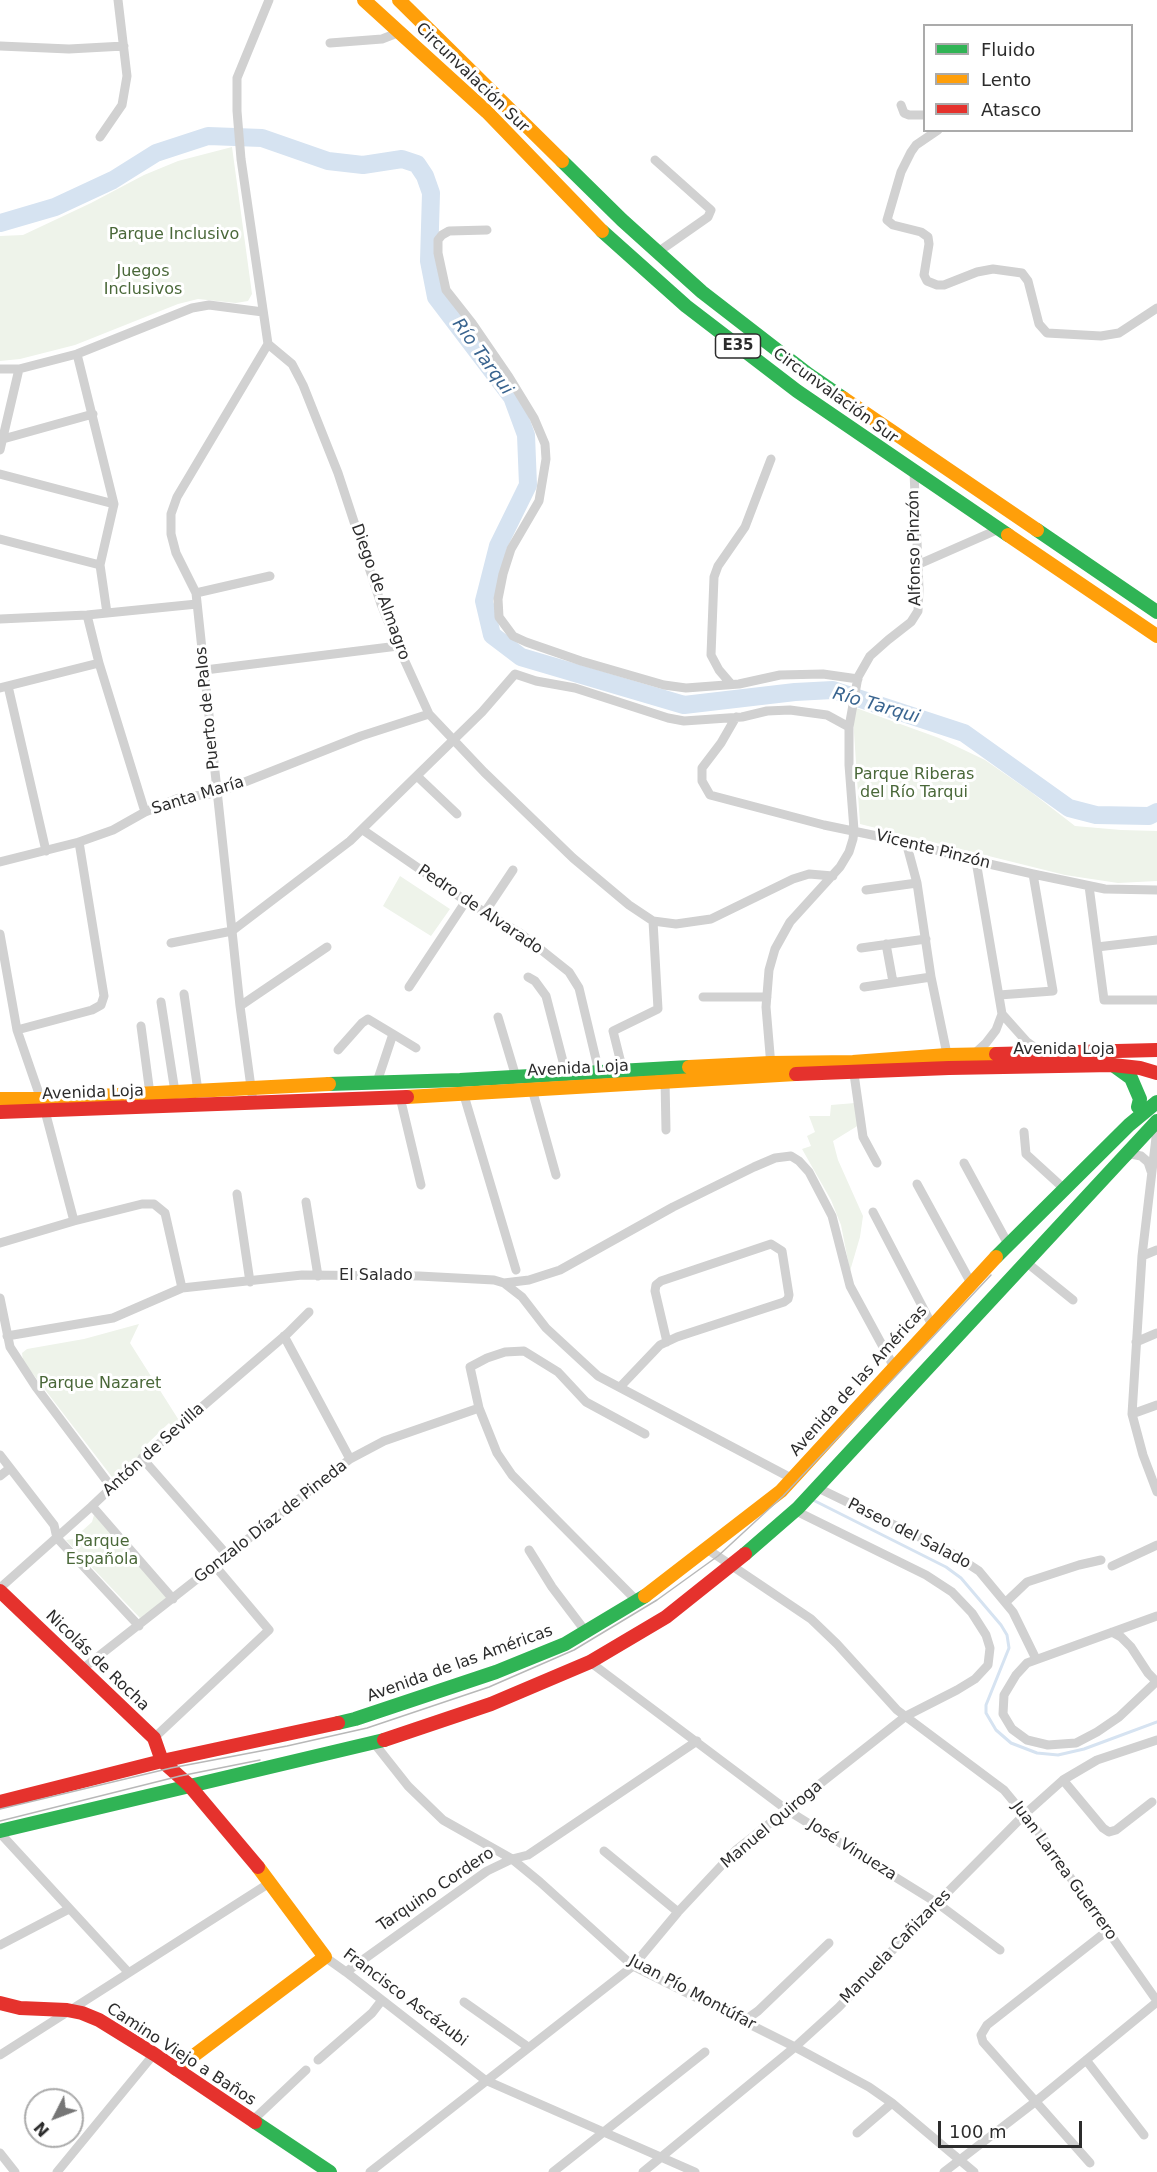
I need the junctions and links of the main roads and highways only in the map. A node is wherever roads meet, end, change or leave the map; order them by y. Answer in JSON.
{"nodes":[{"id":1,"x":363,"y":0,"type":"edge"},
{"id":2,"x":399,"y":0,"type":"edge"},
{"id":3,"x":1157,"y":612,"type":"edge"},
{"id":4,"x":1157,"y":636,"type":"edge"},
{"id":5,"x":1157,"y":1050,"type":"edge"},
{"id":6,"x":948,"y":1061,"type":"junction"},
{"id":7,"x":1113,"y":1065,"type":"junction"},
{"id":8,"x":771,"y":1069,"type":"junction"},
{"id":9,"x":1157,"y":1073,"type":"edge"},
{"id":10,"x":1157,"y":1092,"type":"edge"},
{"id":11,"x":0,"y":1099,"type":"edge"},
{"id":12,"x":1157,"y":1102,"type":"edge"},
{"id":13,"x":43,"y":1105,"type":"junction"},
{"id":14,"x":1138,"y":1107,"type":"junction"},
{"id":15,"x":1157,"y":1111,"type":"edge"},
{"id":16,"x":0,"y":1112,"type":"edge"},
{"id":17,"x":1157,"y":1121,"type":"edge"},
{"id":18,"x":1029,"y":1224,"type":"junction"},
{"id":19,"x":1003,"y":1287,"type":"junction"},
{"id":20,"x":0,"y":1590,"type":"edge"},
{"id":21,"x":162,"y":1761,"type":"junction"},
{"id":22,"x":189,"y":1785,"type":"junction"},
{"id":23,"x":0,"y":1802,"type":"edge"},
{"id":24,"x":0,"y":1832,"type":"edge"},
{"id":25,"x":0,"y":2003,"type":"edge"},
{"id":26,"x":176,"y":2069,"type":"junction"},
{"id":27,"x":327,"y":2171,"type":"edge"}],
"edges":[{"from":1,"to":4,"type":"main road","name":"Circunvalación Sur","number":"E35"},
{"from":2,"to":3,"type":"main road","name":"Circunvalación Sur","number":"E35"},
{"from":5,"to":6,"type":"main road","name":"Avenida Loja"},
{"from":6,"to":7,"type":"main road","name":"Avenida Loja"},
{"from":6,"to":8,"type":"main road","name":"Avenida Loja"},
{"from":7,"to":9,"type":"main road","name":"Avenida Loja"},
{"from":7,"to":14,"type":"main road"},
{"from":8,"to":13,"type":"main road","name":"Avenida Loja"},
{"from":8,"to":13,"type":"main road","name":"Avenida Loja"},
{"from":10,"to":14,"type":"main road","name":"Avenida de las Américas"},
{"from":11,"to":13,"type":"main road","name":"Avenida Loja"},
{"from":12,"to":18,"type":"main road","name":"Avenida de las Américas"},
{"from":13,"to":16,"type":"main road","name":"Avenida Loja"},
{"from":14,"to":18,"type":"main road","name":"Avenida de las Américas"},
{"from":15,"to":19,"type":"main road"},
{"from":17,"to":19,"type":"main road"},
{"from":18,"to":21,"type":"main road","name":"Avenida de las Américas"},
{"from":19,"to":22,"type":"main road"},
{"from":20,"to":21,"type":"main road","name":"Nicolás de Rocha"},
{"from":21,"to":22,"type":"main road","name":"Francisco Ascázubi"},
{"from":21,"to":23,"type":"main road","name":"Avenida de las Américas"},
{"from":22,"to":24,"type":"main road"},
{"from":22,"to":26,"type":"main road","name":"Francisco Ascázubi"},
{"from":25,"to":26,"type":"main road","name":"Camino Viejo a Baños"},
{"from":26,"to":27,"type":"main road","name":"Camino Viejo a Baños"}]}
